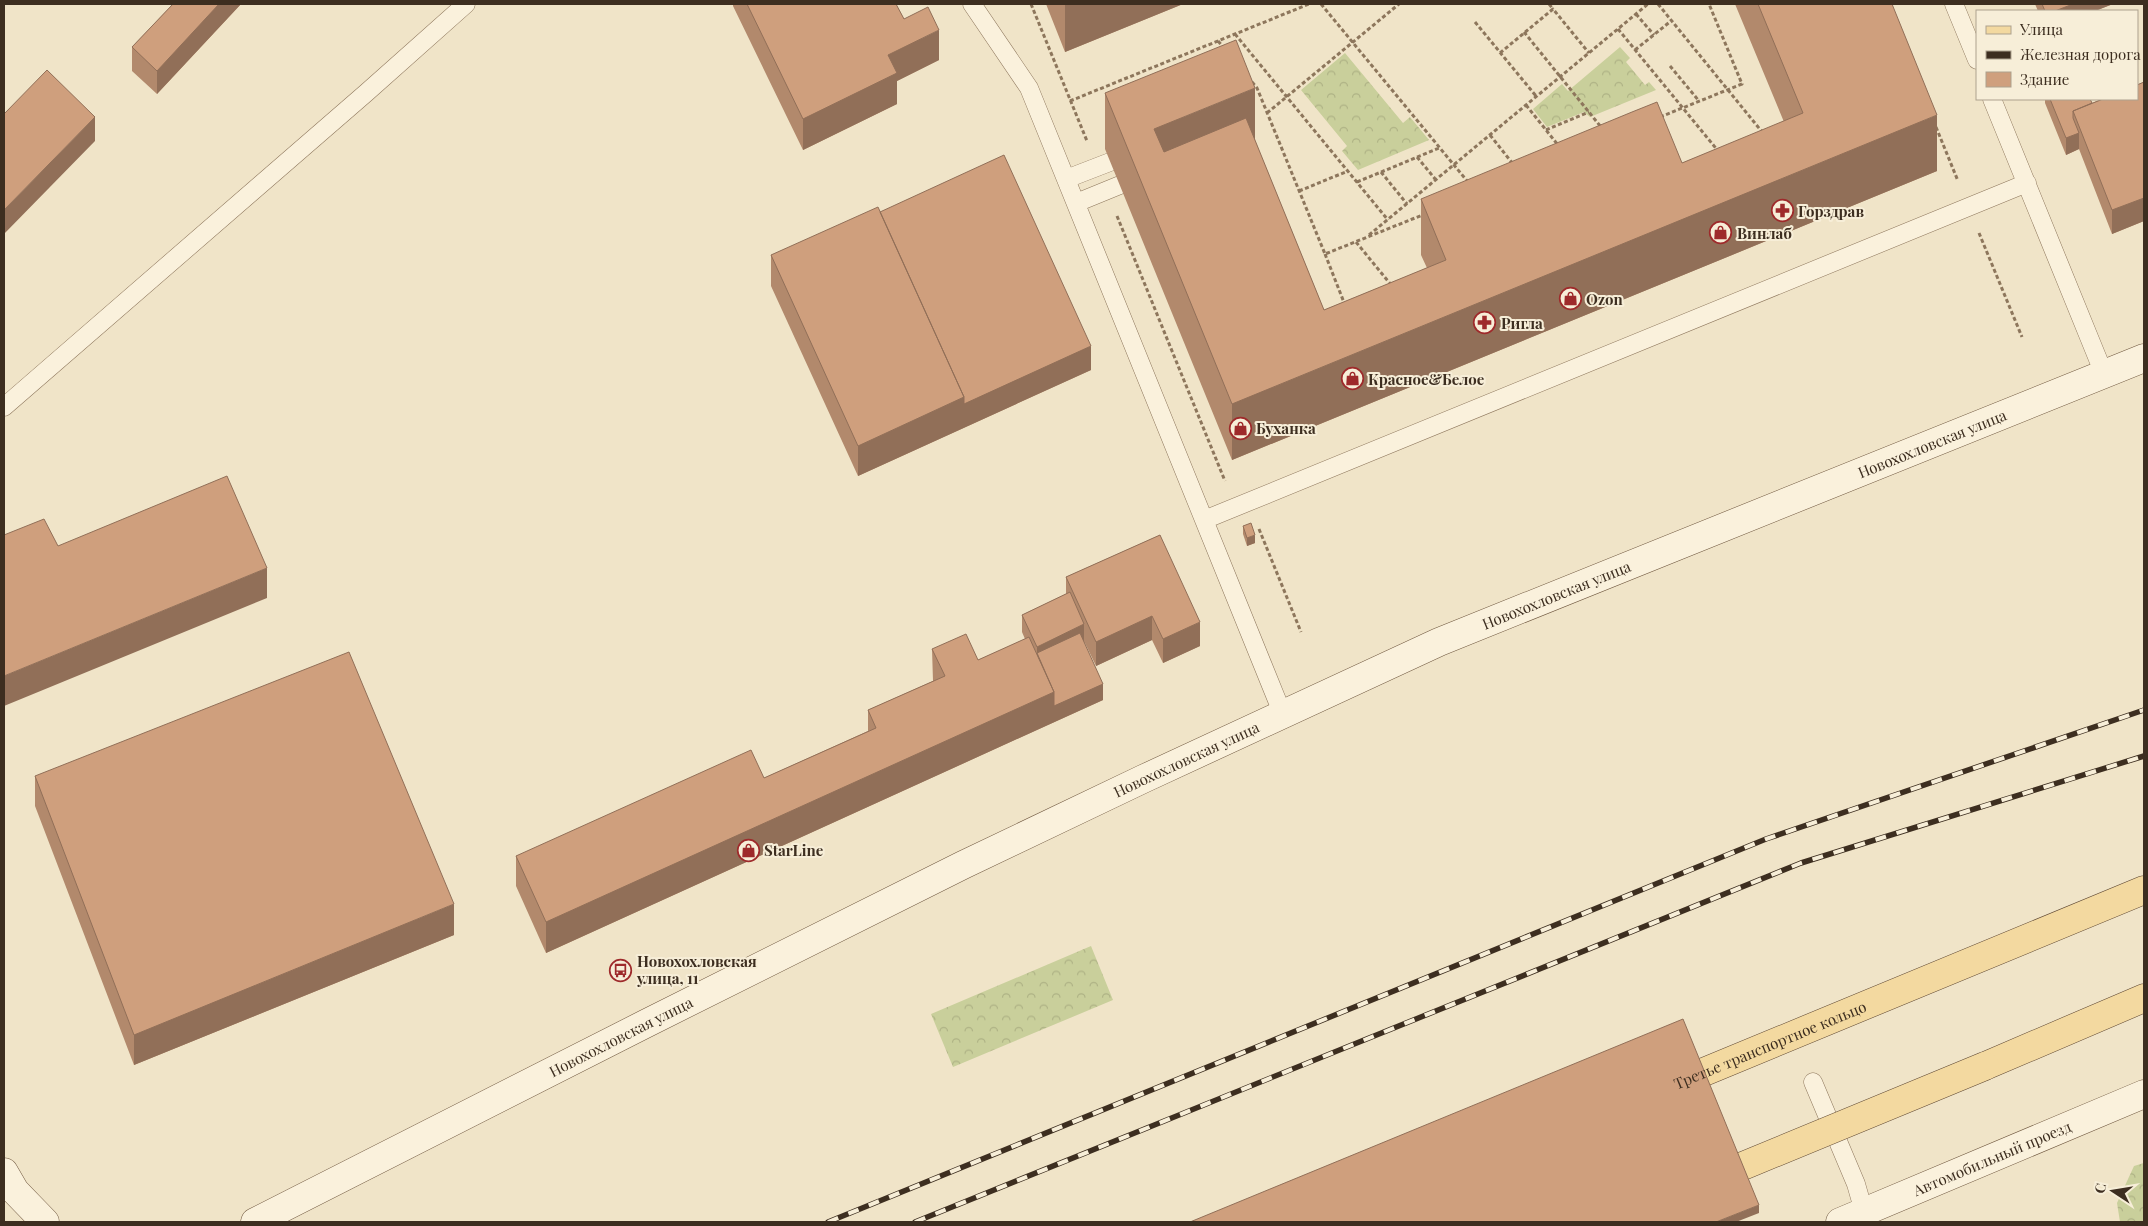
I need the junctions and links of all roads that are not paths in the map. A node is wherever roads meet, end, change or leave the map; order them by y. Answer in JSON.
{"nodes":[{"id":1,"x":466,"y":4,"type":"edge"},
{"id":2,"x":972,"y":4,"type":"edge"},
{"id":3,"x":1954,"y":4,"type":"edge"},
{"id":4,"x":1976,"y":58,"type":"edge"},
{"id":5,"x":1992,"y":100,"type":"edge"},
{"id":6,"x":1104,"y":164,"type":"road end"},
{"id":7,"x":1066,"y":179,"type":"junction"},
{"id":8,"x":2027,"y":183,"type":"junction"},
{"id":9,"x":1113,"y":188,"type":"road end"},
{"id":10,"x":1076,"y":203,"type":"junction"},
{"id":11,"x":2144,"y":358,"type":"edge"},
{"id":12,"x":2104,"y":374,"type":"junction"},
{"id":13,"x":4,"y":407,"type":"edge"},
{"id":14,"x":1204,"y":520,"type":"junction"},
{"id":15,"x":1284,"y":714,"type":"junction"},
{"id":16,"x":2144,"y":890,"type":"edge"},
{"id":17,"x":2144,"y":998,"type":"edge"},
{"id":18,"x":1813,"y":1082,"type":"dead end"},
{"id":19,"x":1650,"y":1094,"type":"edge"},
{"id":20,"x":2144,"y":1094,"type":"edge"},
{"id":21,"x":7,"y":1187,"type":"edge"},
{"id":22,"x":1682,"y":1192,"type":"edge"},
{"id":23,"x":1852,"y":1217,"type":"edge"},
{"id":24,"x":45,"y":1222,"type":"edge"},
{"id":25,"x":255,"y":1222,"type":"edge"}],
"edges":[{"from":1,"to":13,"type":"lane"},
{"from":2,"to":7,"type":"lane"},
{"from":3,"to":4,"type":"lane"},
{"from":5,"to":8,"type":"lane"},
{"from":6,"to":7,"type":"lane"},
{"from":7,"to":10,"type":"lane"},
{"from":8,"to":12,"type":"lane"},
{"from":8,"to":14,"type":"lane"},
{"from":9,"to":10,"type":"lane"},
{"from":10,"to":14,"type":"lane"},
{"from":11,"to":12,"type":"street","name":"Новохохловская улица"},
{"from":12,"to":15,"type":"street","name":"Новохохловская улица"},
{"from":14,"to":15,"type":"lane"},
{"from":15,"to":25,"type":"street","name":"Новохохловская улица"},
{"from":16,"to":19,"type":"main road","name":"Третье транспортное кольцо"},
{"from":17,"to":22,"type":"main road","bridge":true},
{"from":18,"to":23,"type":"lane"},
{"from":20,"to":23,"type":"street","name":"Автомобильный проезд"},
{"from":21,"to":24,"type":"street"}]}
